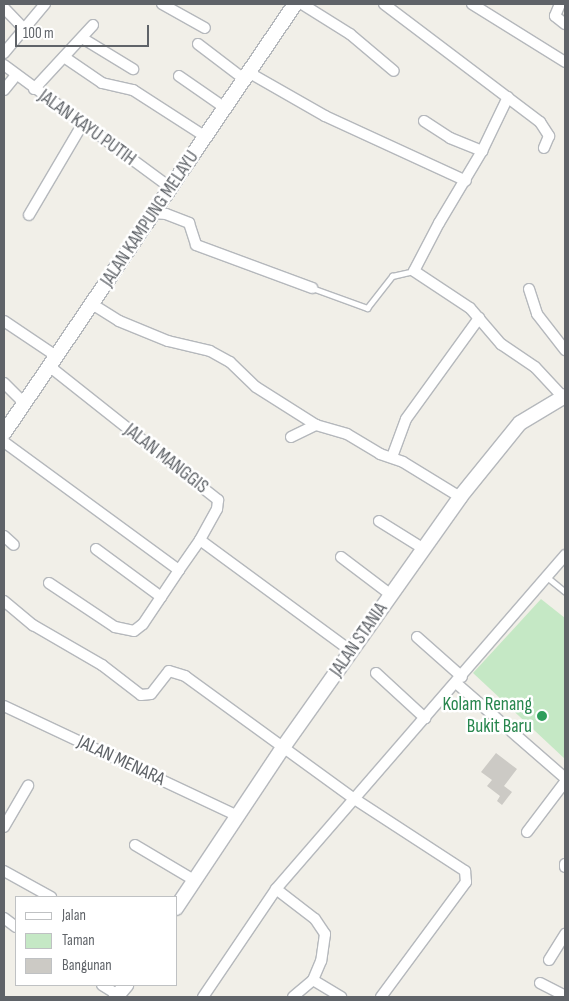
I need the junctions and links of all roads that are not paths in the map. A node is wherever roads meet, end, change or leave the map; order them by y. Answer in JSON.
{"nodes":[{"id":1,"x":45,"y":4,"type":"edge"},
{"id":2,"x":162,"y":4,"type":"edge"},
{"id":3,"x":295,"y":4,"type":"edge"},
{"id":4,"x":302,"y":4,"type":"edge"},
{"id":5,"x":384,"y":4,"type":"edge"},
{"id":6,"x":472,"y":4,"type":"edge"},
{"id":7,"x":560,"y":4,"type":"edge"},
{"id":8,"x":4,"y":8,"type":"edge"},
{"id":9,"x":565,"y":24,"type":"edge"},
{"id":10,"x":93,"y":25,"type":"dead end"},
{"id":11,"x":205,"y":28,"type":"dead end"},
{"id":12,"x":24,"y":29,"type":"junction"},
{"id":13,"x":82,"y":38,"type":"junction"},
{"id":14,"x":198,"y":44,"type":"dead end"},
{"id":15,"x":4,"y":53,"type":"edge"},
{"id":16,"x":64,"y":57,"type":"junction"},
{"id":17,"x":565,"y":62,"type":"edge"},
{"id":18,"x":4,"y":65,"type":"edge"},
{"id":19,"x":133,"y":69,"type":"dead end"},
{"id":20,"x":394,"y":71,"type":"dead end"},
{"id":21,"x":16,"y":75,"type":"junction"},
{"id":22,"x":179,"y":76,"type":"dead end"},
{"id":23,"x":246,"y":76,"type":"junction"},
{"id":24,"x":34,"y":89,"type":"junction"},
{"id":25,"x":4,"y":90,"type":"edge"},
{"id":26,"x":508,"y":97,"type":"junction"},
{"id":27,"x":225,"y":108,"type":"junction"},
{"id":28,"x":424,"y":121,"type":"dead end"},
{"id":29,"x":82,"y":124,"type":"junction"},
{"id":30,"x":206,"y":137,"type":"junction"},
{"id":31,"x":544,"y":148,"type":"dead end"},
{"id":32,"x":482,"y":152,"type":"junction"},
{"id":33,"x":466,"y":181,"type":"junction"},
{"id":34,"x":172,"y":188,"type":"junction"},
{"id":35,"x":156,"y":209,"type":"junction"},
{"id":36,"x":29,"y":215,"type":"dead end"},
{"id":37,"x":414,"y":271,"type":"junction"},
{"id":38,"x":312,"y":288,"type":"joint"},
{"id":39,"x":529,"y":289,"type":"dead end"},
{"id":40,"x":92,"y":304,"type":"junction"},
{"id":41,"x":479,"y":318,"type":"junction"},
{"id":42,"x":4,"y":321,"type":"edge"},
{"id":43,"x":565,"y":350,"type":"edge"},
{"id":44,"x":53,"y":361,"type":"junction"},
{"id":45,"x":4,"y":383,"type":"edge"},
{"id":46,"x":564,"y":396,"type":"edge"},
{"id":47,"x":24,"y":403,"type":"junction"},
{"id":48,"x":316,"y":425,"type":"junction"},
{"id":49,"x":4,"y":433,"type":"edge"},
{"id":50,"x":291,"y":437,"type":"dead end"},
{"id":51,"x":4,"y":442,"type":"edge"},
{"id":52,"x":392,"y":457,"type":"junction"},
{"id":53,"x":460,"y":497,"type":"junction"},
{"id":54,"x":379,"y":521,"type":"dead end"},
{"id":55,"x":4,"y":536,"type":"edge"},
{"id":56,"x":200,"y":540,"type":"junction"},
{"id":57,"x":14,"y":545,"type":"dead end"},
{"id":58,"x":96,"y":549,"type":"dead end"},
{"id":59,"x":424,"y":549,"type":"junction"},
{"id":60,"x":565,"y":555,"type":"edge"},
{"id":61,"x":341,"y":557,"type":"dead end"},
{"id":62,"x":179,"y":570,"type":"junction"},
{"id":63,"x":545,"y":581,"type":"junction"},
{"id":64,"x":49,"y":583,"type":"dead end"},
{"id":65,"x":565,"y":592,"type":"edge"},
{"id":66,"x":391,"y":596,"type":"junction"},
{"id":67,"x":161,"y":597,"type":"junction"},
{"id":68,"x":4,"y":600,"type":"edge"},
{"id":69,"x":418,"y":637,"type":"dead end"},
{"id":70,"x":351,"y":651,"type":"junction"},
{"id":71,"x":376,"y":673,"type":"dead end"},
{"id":72,"x":459,"y":680,"type":"junction"},
{"id":73,"x":4,"y":706,"type":"edge"},
{"id":74,"x":425,"y":718,"type":"junction"},
{"id":75,"x":284,"y":746,"type":"junction"},
{"id":76,"x":565,"y":778,"type":"edge"},
{"id":77,"x":565,"y":782,"type":"edge"},
{"id":78,"x":28,"y":786,"type":"dead end"},
{"id":79,"x":353,"y":798,"type":"junction"},
{"id":80,"x":238,"y":816,"type":"junction"},
{"id":81,"x":4,"y":827,"type":"edge"},
{"id":82,"x":527,"y":832,"type":"dead end"},
{"id":83,"x":135,"y":845,"type":"dead end"},
{"id":84,"x":4,"y":871,"type":"edge"},
{"id":85,"x":194,"y":880,"type":"junction"},
{"id":86,"x":276,"y":889,"type":"junction"},
{"id":87,"x":49,"y":896,"type":"edge"},
{"id":88,"x":178,"y":905,"type":"edge"},
{"id":89,"x":4,"y":918,"type":"edge"},
{"id":90,"x":15,"y":926,"type":"edge"},
{"id":91,"x":565,"y":934,"type":"edge"},
{"id":92,"x":549,"y":960,"type":"dead end"},
{"id":93,"x":312,"y":980,"type":"junction"},
{"id":94,"x":540,"y":983,"type":"dead end"},
{"id":95,"x":105,"y":986,"type":"edge"},
{"id":96,"x":120,"y":992,"type":"edge"},
{"id":97,"x":328,"y":994,"type":"edge"},
{"id":98,"x":385,"y":996,"type":"edge"},
{"id":99,"x":565,"y":996,"type":"edge"},
{"id":100,"x":203,"y":997,"type":"edge"},
{"id":101,"x":293,"y":997,"type":"edge"},
{"id":102,"x":341,"y":997,"type":"edge"}],
"edges":[{"from":1,"to":12,"type":"street"},
{"from":2,"to":11,"type":"street"},
{"from":3,"to":23,"type":"street","name":"JALAN KAMPUNG MELAYU"},
{"from":4,"to":20,"type":"street"},
{"from":5,"to":26,"type":"street"},
{"from":6,"to":17,"type":"street"},
{"from":7,"to":9,"type":"street"},
{"from":8,"to":12,"type":"street"},
{"from":10,"to":13,"type":"street"},
{"from":12,"to":15,"type":"street"},
{"from":13,"to":16,"type":"street"},
{"from":13,"to":19,"type":"street"},
{"from":14,"to":23,"type":"street"},
{"from":16,"to":24,"type":"street"},
{"from":16,"to":30,"type":"street"},
{"from":18,"to":21,"type":"street","name":"JALAN KAYU PUTIH"},
{"from":21,"to":24,"type":"street","name":"JALAN KAYU PUTIH"},
{"from":21,"to":25,"type":"street"},
{"from":22,"to":27,"type":"street"},
{"from":23,"to":27,"type":"street","name":"JALAN KAMPUNG MELAYU"},
{"from":23,"to":33,"type":"street"},
{"from":24,"to":29,"type":"street","name":"JALAN KAYU PUTIH"},
{"from":26,"to":31,"type":"street"},
{"from":26,"to":32,"type":"street"},
{"from":27,"to":30,"type":"street","name":"JALAN KAMPUNG MELAYU"},
{"from":28,"to":32,"type":"street"},
{"from":29,"to":34,"type":"street","name":"JALAN KAYU PUTIH"},
{"from":29,"to":36,"type":"street"},
{"from":30,"to":34,"type":"street","name":"JALAN KAMPUNG MELAYU"},
{"from":32,"to":33,"type":"street"},
{"from":33,"to":37,"type":"street"},
{"from":34,"to":35,"type":"street","name":"JALAN KAMPUNG MELAYU"},
{"from":35,"to":38,"type":"street"},
{"from":35,"to":40,"type":"street","name":"JALAN KAMPUNG MELAYU"},
{"from":37,"to":38,"type":"lane"},
{"from":37,"to":41,"type":"street"},
{"from":39,"to":43,"type":"street"},
{"from":40,"to":44,"type":"street","name":"JALAN KAMPUNG MELAYU"},
{"from":40,"to":48,"type":"street"},
{"from":41,"to":46,"type":"street"},
{"from":41,"to":52,"type":"street"},
{"from":42,"to":44,"type":"street"},
{"from":44,"to":47,"type":"street","name":"JALAN KAMPUNG MELAYU"},
{"from":44,"to":56,"type":"street","name":"JALAN MANGGIS"},
{"from":45,"to":47,"type":"street"},
{"from":46,"to":53,"type":"street","name":"JALAN STANIA"},
{"from":47,"to":49,"type":"street","name":"JALAN KAMPUNG MELAYU"},
{"from":48,"to":50,"type":"street"},
{"from":48,"to":52,"type":"street"},
{"from":51,"to":62,"type":"street"},
{"from":52,"to":53,"type":"street"},
{"from":53,"to":59,"type":"street","name":"JALAN STANIA"},
{"from":54,"to":59,"type":"street"},
{"from":55,"to":57,"type":"street"},
{"from":56,"to":62,"type":"street"},
{"from":56,"to":70,"type":"street"},
{"from":58,"to":67,"type":"street"},
{"from":59,"to":66,"type":"street","name":"JALAN STANIA"},
{"from":60,"to":63,"type":"street"},
{"from":61,"to":66,"type":"street"},
{"from":62,"to":67,"type":"street"},
{"from":63,"to":65,"type":"lane"},
{"from":63,"to":72,"type":"street"},
{"from":64,"to":67,"type":"street"},
{"from":66,"to":70,"type":"street","name":"JALAN STANIA"},
{"from":68,"to":75,"type":"street"},
{"from":69,"to":72,"type":"street"},
{"from":70,"to":75,"type":"street","name":"JALAN STANIA"},
{"from":71,"to":74,"type":"street"},
{"from":72,"to":74,"type":"street"},
{"from":72,"to":76,"type":"street"},
{"from":73,"to":80,"type":"street","name":"JALAN MENARA"},
{"from":74,"to":79,"type":"street"},
{"from":75,"to":79,"type":"street"},
{"from":75,"to":80,"type":"street","name":"JALAN STANIA"},
{"from":77,"to":82,"type":"street"},
{"from":78,"to":81,"type":"street"},
{"from":79,"to":86,"type":"street"},
{"from":79,"to":98,"type":"street"},
{"from":80,"to":85,"type":"street","name":"JALAN STANIA"},
{"from":83,"to":85,"type":"street"},
{"from":84,"to":87,"type":"street"},
{"from":85,"to":88,"type":"street","name":"JALAN STANIA"},
{"from":86,"to":93,"type":"street"},
{"from":86,"to":100,"type":"street"},
{"from":89,"to":90,"type":"street"},
{"from":91,"to":92,"type":"street"},
{"from":93,"to":97,"type":"street"},
{"from":93,"to":101,"type":"street"},
{"from":94,"to":99,"type":"street"},
{"from":95,"to":96,"type":"street"},
{"from":97,"to":102,"type":"street"}]}
